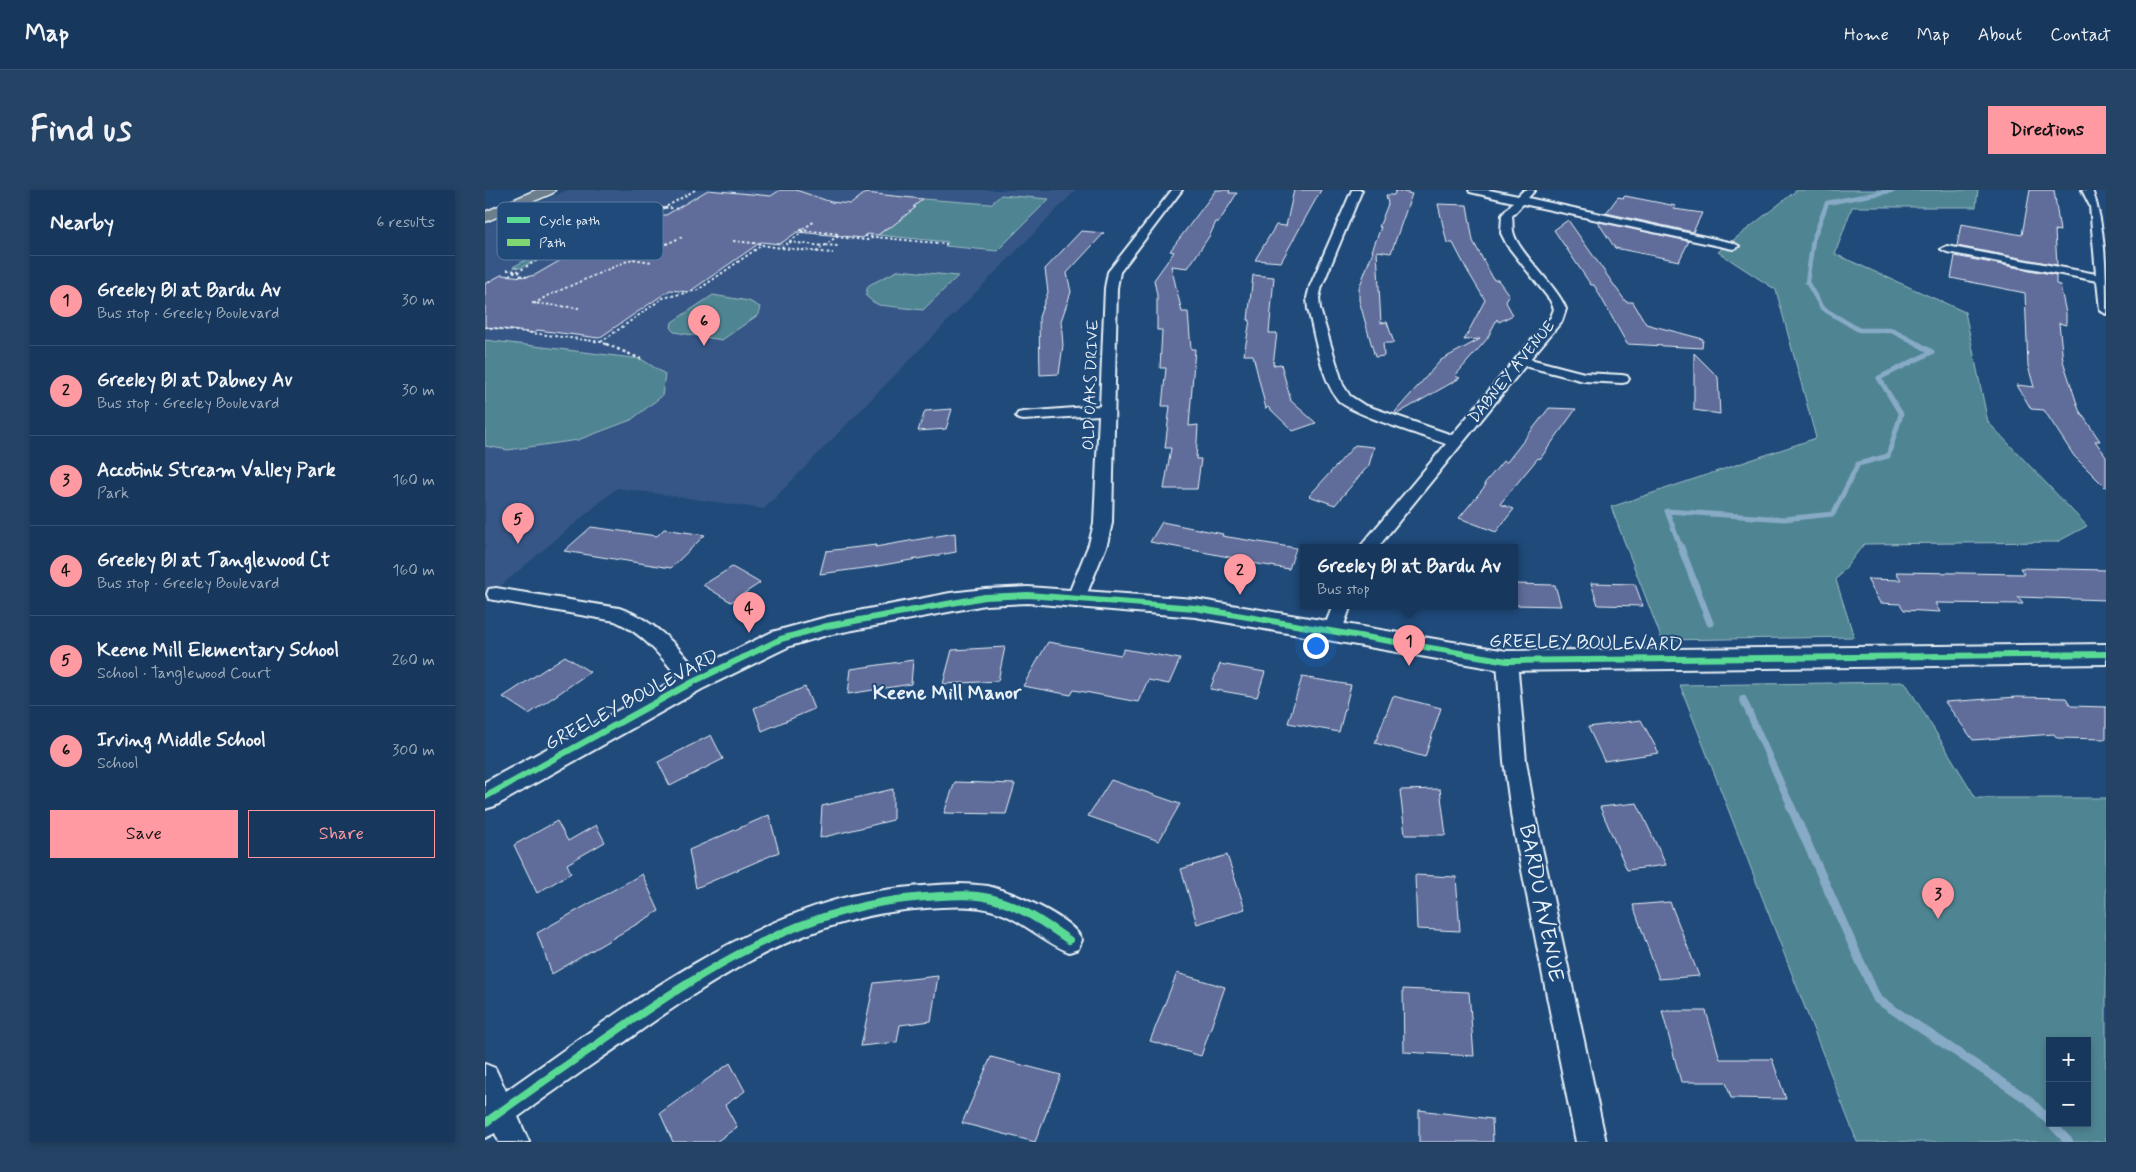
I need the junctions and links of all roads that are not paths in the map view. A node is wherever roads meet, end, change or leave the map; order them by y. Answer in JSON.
{"nodes":[{"id":1,"x":523,"y":190,"type":"edge"},
{"id":2,"x":547,"y":190,"type":"edge"},
{"id":3,"x":1177,"y":190,"type":"edge"},
{"id":4,"x":1357,"y":190,"type":"edge"},
{"id":5,"x":1474,"y":190,"type":"edge"},
{"id":6,"x":1530,"y":190,"type":"edge"},
{"id":7,"x":2087,"y":190,"type":"edge"},
{"id":8,"x":1519,"y":200,"type":"junction"},
{"id":9,"x":519,"y":202,"type":"edge"},
{"id":10,"x":485,"y":206,"type":"edge"},
{"id":11,"x":497,"y":212,"type":"edge"},
{"id":12,"x":485,"y":217,"type":"edge"},
{"id":13,"x":1733,"y":246,"type":"dead end"},
{"id":14,"x":1947,"y":249,"type":"dead end"},
{"id":15,"x":2103,"y":279,"type":"junction"},
{"id":16,"x":2106,"y":310,"type":"edge"},
{"id":17,"x":1520,"y":361,"type":"junction"},
{"id":18,"x":1622,"y":379,"type":"dead end"},
{"id":19,"x":1107,"y":410,"type":"junction"},
{"id":20,"x":1023,"y":416,"type":"dead end"},
{"id":21,"x":1455,"y":442,"type":"junction"},
{"id":22,"x":1371,"y":544,"type":"edge"},
{"id":23,"x":496,"y":594,"type":"dead end"},
{"id":24,"x":1076,"y":598,"type":"junction"},
{"id":25,"x":1341,"y":609,"type":"edge"},
{"id":26,"x":1333,"y":631,"type":"junction"},
{"id":27,"x":2106,"y":654,"type":"edge"},
{"id":28,"x":1507,"y":661,"type":"junction"},
{"id":29,"x":693,"y":682,"type":"junction"},
{"id":30,"x":485,"y":797,"type":"edge"},
{"id":31,"x":1069,"y":940,"type":"dead end"},
{"id":32,"x":485,"y":1078,"type":"edge"},
{"id":33,"x":493,"y":1117,"type":"edge"},
{"id":34,"x":514,"y":1142,"type":"edge"},
{"id":35,"x":1591,"y":1142,"type":"edge"}],
"edges":[{"from":1,"to":10,"type":"main road"},
{"from":2,"to":9,"type":"main road"},
{"from":3,"to":19,"type":"street","name":"OLD OAKS DRIVE"},
{"from":4,"to":21,"type":"street"},
{"from":5,"to":8,"type":"street"},
{"from":6,"to":8,"type":"street","name":"DABNEY AVENUE"},
{"from":7,"to":15,"type":"street"},
{"from":8,"to":13,"type":"street"},
{"from":8,"to":17,"type":"street","name":"DABNEY AVENUE"},
{"from":11,"to":12,"type":"main road"},
{"from":14,"to":15,"type":"street"},
{"from":15,"to":16,"type":"street"},
{"from":17,"to":18,"type":"street"},
{"from":17,"to":21,"type":"street","name":"DABNEY AVENUE"},
{"from":19,"to":20,"type":"street"},
{"from":19,"to":24,"type":"street","name":"OLD OAKS DRIVE"},
{"from":21,"to":22,"type":"street","name":"DABNEY AVENUE"},
{"from":23,"to":29,"type":"street"},
{"from":24,"to":26,"type":"street","name":"GREELEY BOULEVARD"},
{"from":24,"to":29,"type":"street","name":"GREELEY BOULEVARD"},
{"from":25,"to":26,"type":"street"},
{"from":26,"to":28,"type":"street","name":"GREELEY BOULEVARD"},
{"from":27,"to":28,"type":"street","name":"GREELEY BOULEVARD"},
{"from":28,"to":35,"type":"street","name":"BARDU AVENUE"},
{"from":29,"to":30,"type":"street","name":"GREELEY BOULEVARD"},
{"from":31,"to":33,"type":"street"},
{"from":32,"to":33,"type":"street"},
{"from":33,"to":34,"type":"street"}]}
